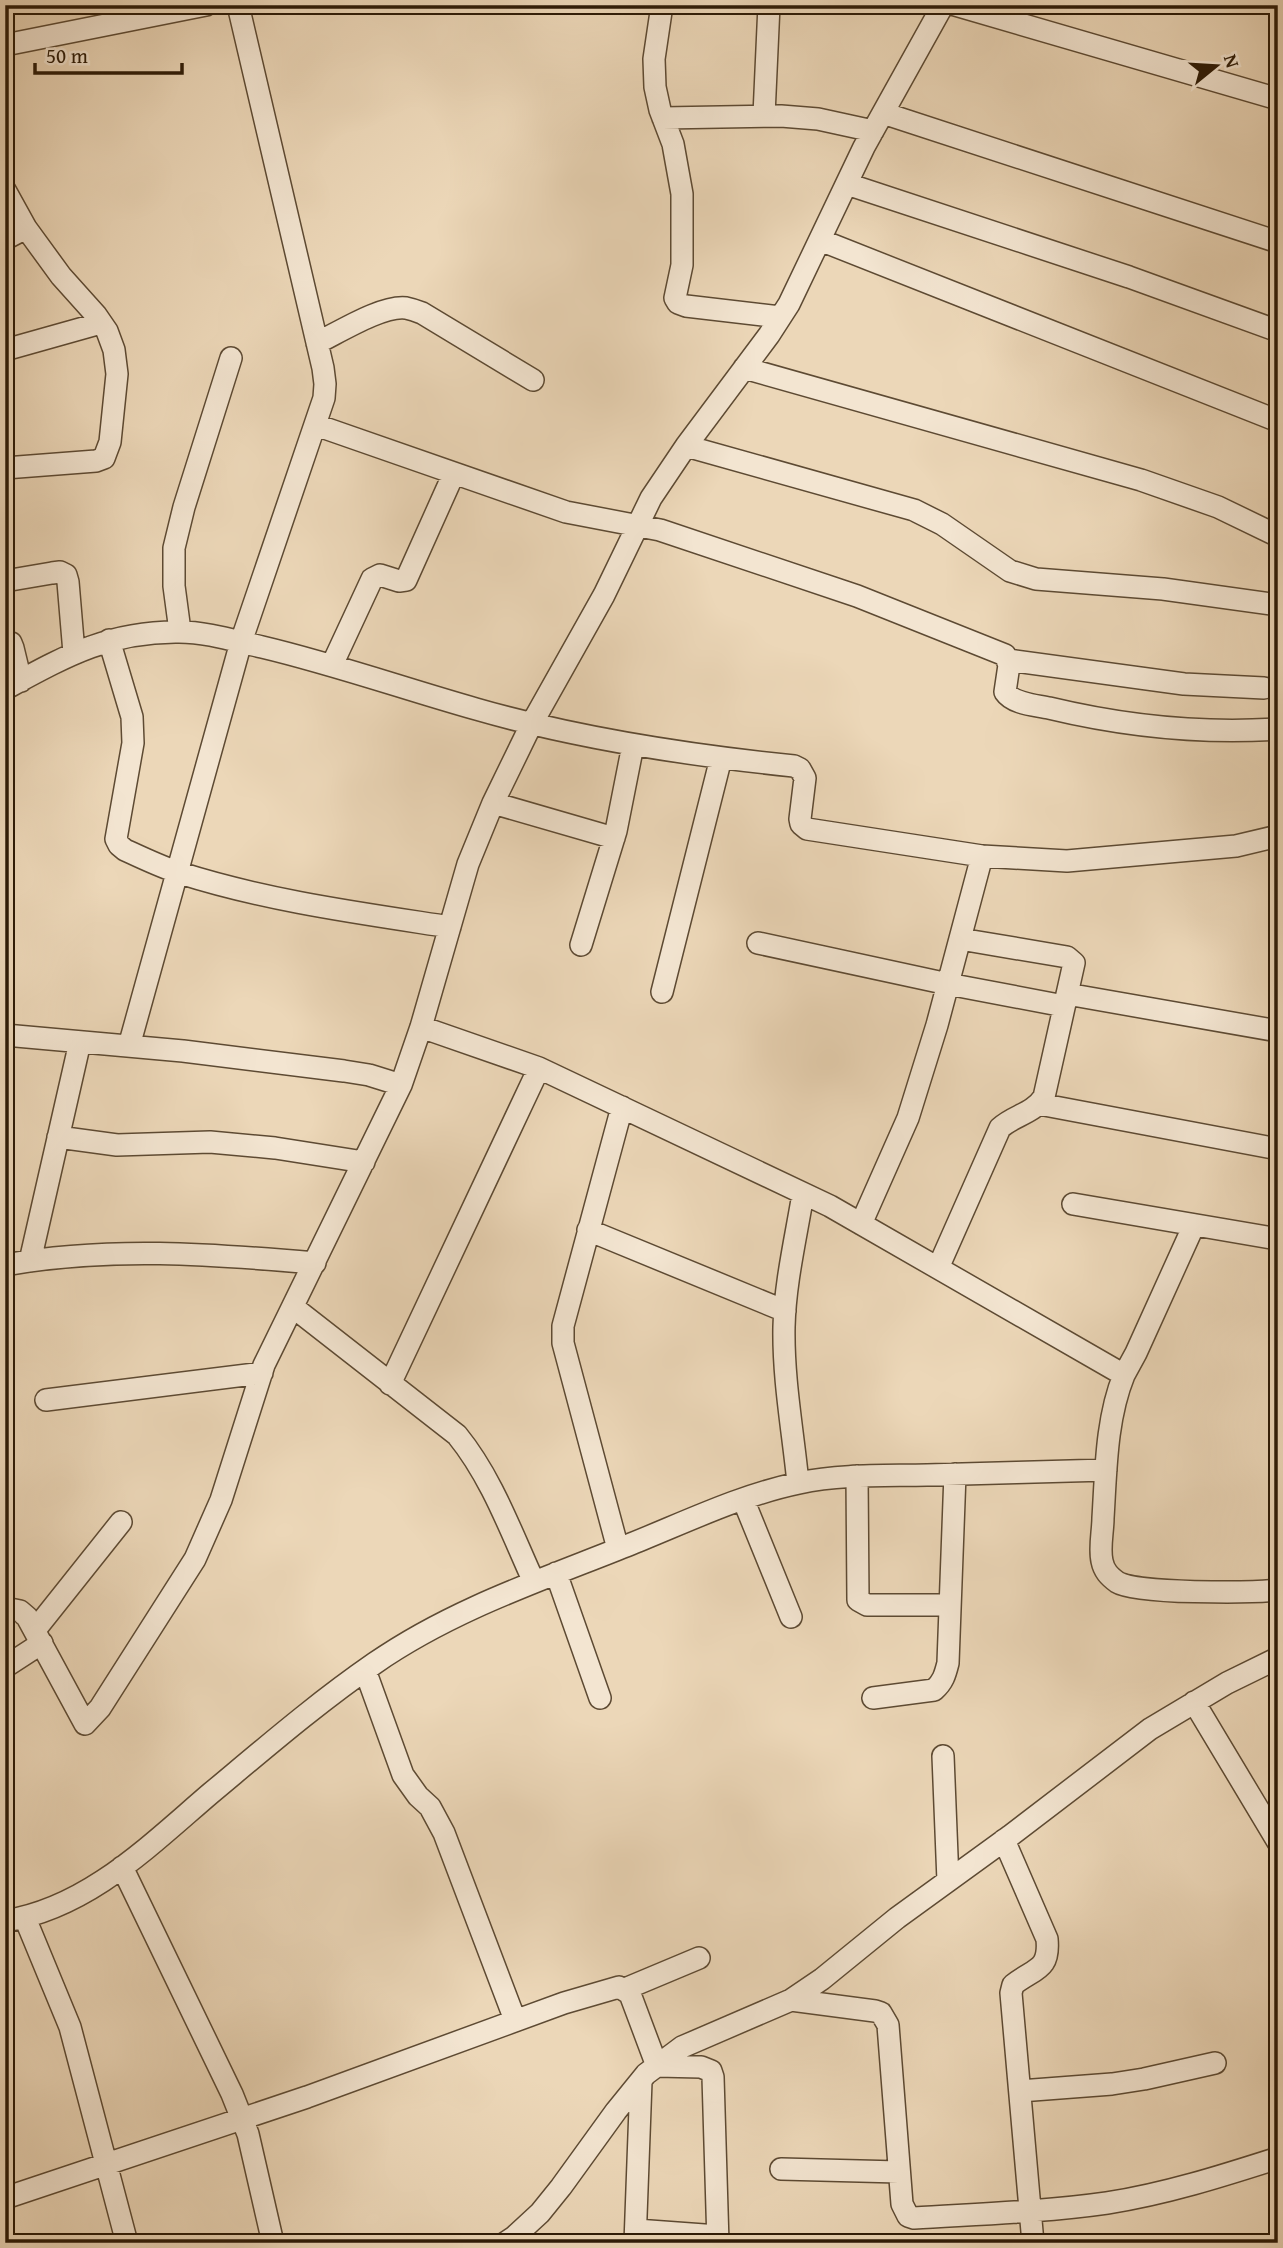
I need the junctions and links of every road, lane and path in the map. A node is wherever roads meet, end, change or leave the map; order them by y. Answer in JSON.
{"nodes":[{"id":1,"x":206,"y":5,"type":"edge"},
{"id":2,"x":238,"y":5,"type":"edge"},
{"id":3,"x":662,"y":5,"type":"edge"},
{"id":4,"x":769,"y":5,"type":"edge"},
{"id":5,"x":943,"y":5,"type":"edge"},
{"id":6,"x":955,"y":5,"type":"edge"},
{"id":7,"x":5,"y":45,"type":"edge"},
{"id":8,"x":1278,"y":99,"type":"edge"},
{"id":9,"x":764,"y":115,"type":"junction"},
{"id":10,"x":663,"y":118,"type":"junction"},
{"id":11,"x":878,"y":122,"type":"junction"},
{"id":12,"x":847,"y":184,"type":"junction"},
{"id":13,"x":5,"y":190,"type":"edge"},
{"id":14,"x":26,"y":228,"type":"junction"},
{"id":15,"x":5,"y":239,"type":"edge"},
{"id":16,"x":820,"y":240,"type":"junction"},
{"id":17,"x":1278,"y":242,"type":"edge"},
{"id":18,"x":780,"y":317,"type":"junction"},
{"id":19,"x":102,"y":323,"type":"junction"},
{"id":20,"x":1278,"y":331,"type":"edge"},
{"id":21,"x":317,"y":344,"type":"junction"},
{"id":22,"x":5,"y":350,"type":"edge"},
{"id":23,"x":230,"y":358,"type":"dead end"},
{"id":24,"x":744,"y":368,"type":"junction"},
{"id":25,"x":533,"y":380,"type":"dead end"},
{"id":26,"x":1278,"y":421,"type":"edge"},
{"id":27,"x":316,"y":425,"type":"junction"},
{"id":28,"x":686,"y":446,"type":"junction"},
{"id":29,"x":5,"y":468,"type":"edge"},
{"id":30,"x":454,"y":473,"type":"junction"},
{"id":31,"x":637,"y":524,"type":"junction"},
{"id":32,"x":1278,"y":536,"type":"edge"},
{"id":33,"x":5,"y":581,"type":"edge"},
{"id":34,"x":1278,"y":605,"type":"edge"},
{"id":35,"x":180,"y":631,"type":"junction"},
{"id":36,"x":109,"y":640,"type":"junction"},
{"id":37,"x":5,"y":642,"type":"edge"},
{"id":38,"x":241,"y":642,"type":"junction"},
{"id":39,"x":74,"y":653,"type":"junction"},
{"id":40,"x":1008,"y":660,"type":"junction"},
{"id":41,"x":332,"y":665,"type":"junction"},
{"id":42,"x":13,"y":685,"type":"edge"},
{"id":43,"x":1264,"y":688,"type":"dead end"},
{"id":44,"x":531,"y":724,"type":"junction"},
{"id":45,"x":1278,"y":729,"type":"edge"},
{"id":46,"x":633,"y":745,"type":"junction"},
{"id":47,"x":720,"y":758,"type":"junction"},
{"id":48,"x":493,"y":803,"type":"junction"},
{"id":49,"x":1278,"y":836,"type":"edge"},
{"id":50,"x":614,"y":838,"type":"junction"},
{"id":51,"x":982,"y":856,"type":"junction"},
{"id":52,"x":177,"y":872,"type":"junction"},
{"id":53,"x":450,"y":927,"type":"junction"},
{"id":54,"x":960,"y":939,"type":"junction"},
{"id":55,"x":758,"y":943,"type":"dead end"},
{"id":56,"x":581,"y":945,"type":"dead end"},
{"id":57,"x":948,"y":984,"type":"junction"},
{"id":58,"x":662,"y":992,"type":"dead end"},
{"id":59,"x":1066,"y":1000,"type":"junction"},
{"id":60,"x":421,"y":1027,"type":"junction"},
{"id":61,"x":1278,"y":1031,"type":"edge"},
{"id":62,"x":5,"y":1035,"type":"edge"},
{"id":63,"x":80,"y":1042,"type":"junction"},
{"id":64,"x":129,"y":1046,"type":"junction"},
{"id":65,"x":539,"y":1068,"type":"junction"},
{"id":66,"x":401,"y":1085,"type":"junction"},
{"id":67,"x":1039,"y":1104,"type":"junction"},
{"id":68,"x":622,"y":1107,"type":"junction"},
{"id":69,"x":58,"y":1137,"type":"junction"},
{"id":70,"x":1278,"y":1149,"type":"edge"},
{"id":71,"x":364,"y":1161,"type":"junction"},
{"id":72,"x":803,"y":1194,"type":"junction"},
{"id":73,"x":1073,"y":1205,"type":"dead end"},
{"id":74,"x":861,"y":1224,"type":"junction"},
{"id":75,"x":1194,"y":1225,"type":"junction"},
{"id":76,"x":588,"y":1230,"type":"junction"},
{"id":77,"x":1278,"y":1239,"type":"edge"},
{"id":78,"x":30,"y":1261,"type":"junction"},
{"id":79,"x":315,"y":1263,"type":"junction"},
{"id":80,"x":5,"y":1265,"type":"edge"},
{"id":81,"x":938,"y":1268,"type":"junction"},
{"id":82,"x":293,"y":1307,"type":"junction"},
{"id":83,"x":785,"y":1311,"type":"junction"},
{"id":84,"x":261,"y":1373,"type":"junction"},
{"id":85,"x":1124,"y":1375,"type":"junction"},
{"id":86,"x":390,"y":1384,"type":"junction"},
{"id":87,"x":46,"y":1399,"type":"dead end"},
{"id":88,"x":1106,"y":1470,"type":"junction"},
{"id":89,"x":955,"y":1474,"type":"junction"},
{"id":90,"x":857,"y":1476,"type":"junction"},
{"id":91,"x":798,"y":1483,"type":"junction"},
{"id":92,"x":743,"y":1499,"type":"junction"},
{"id":93,"x":121,"y":1522,"type":"dead end"},
{"id":94,"x":618,"y":1549,"type":"junction"},
{"id":95,"x":556,"y":1573,"type":"junction"},
{"id":96,"x":534,"y":1582,"type":"junction"},
{"id":97,"x":1278,"y":1590,"type":"edge"},
{"id":98,"x":950,"y":1605,"type":"junction"},
{"id":99,"x":5,"y":1608,"type":"edge"},
{"id":100,"x":791,"y":1617,"type":"dead end"},
{"id":101,"x":38,"y":1636,"type":"junction"},
{"id":102,"x":1278,"y":1658,"type":"edge"},
{"id":103,"x":5,"y":1667,"type":"edge"},
{"id":104,"x":365,"y":1670,"type":"junction"},
{"id":105,"x":600,"y":1698,"type":"dead end"},
{"id":106,"x":873,"y":1698,"type":"dead end"},
{"id":107,"x":1194,"y":1702,"type":"junction"},
{"id":108,"x":943,"y":1756,"type":"dead end"},
{"id":109,"x":1004,"y":1840,"type":"junction"},
{"id":110,"x":1278,"y":1842,"type":"edge"},
{"id":111,"x":122,"y":1867,"type":"junction"},
{"id":112,"x":948,"y":1881,"type":"junction"},
{"id":113,"x":15,"y":1920,"type":"edge"},
{"id":114,"x":699,"y":1958,"type":"dead end"},
{"id":115,"x":625,"y":1989,"type":"junction"},
{"id":116,"x":791,"y":2000,"type":"junction"},
{"id":117,"x":515,"y":2020,"type":"junction"},
{"id":118,"x":1215,"y":2063,"type":"dead end"},
{"id":119,"x":657,"y":2066,"type":"junction"},
{"id":120,"x":641,"y":2081,"type":"junction"},
{"id":121,"x":1020,"y":2091,"type":"junction"},
{"id":122,"x":242,"y":2118,"type":"junction"},
{"id":123,"x":1278,"y":2158,"type":"edge"},
{"id":124,"x":107,"y":2164,"type":"junction"},
{"id":125,"x":781,"y":2169,"type":"dead end"},
{"id":126,"x":900,"y":2172,"type":"junction"},
{"id":127,"x":5,"y":2198,"type":"edge"},
{"id":128,"x":1030,"y":2210,"type":"junction"},
{"id":129,"x":635,"y":2237,"type":"edge"},
{"id":130,"x":718,"y":2240,"type":"edge"},
{"id":131,"x":506,"y":2242,"type":"edge"},
{"id":132,"x":127,"y":2243,"type":"edge"},
{"id":133,"x":273,"y":2243,"type":"edge"},
{"id":134,"x":1033,"y":2243,"type":"edge"}],
"edges":[{"from":1,"to":7,"type":"street"},
{"from":2,"to":21,"type":"street"},
{"from":3,"to":10,"type":"street"},
{"from":4,"to":9,"type":"street"},
{"from":5,"to":11,"type":"street"},
{"from":6,"to":8,"type":"street"},
{"from":9,"to":10,"type":"street"},
{"from":9,"to":11,"type":"street"},
{"from":10,"to":18,"type":"street"},
{"from":11,"to":12,"type":"street"},
{"from":11,"to":17,"type":"street"},
{"from":12,"to":16,"type":"street"},
{"from":12,"to":20,"type":"street"},
{"from":13,"to":14,"type":"street"},
{"from":14,"to":15,"type":"street"},
{"from":14,"to":19,"type":"street"},
{"from":16,"to":18,"type":"street"},
{"from":16,"to":26,"type":"street"},
{"from":18,"to":24,"type":"street"},
{"from":19,"to":22,"type":"street"},
{"from":19,"to":29,"type":"street"},
{"from":21,"to":25,"type":"street"},
{"from":21,"to":27,"type":"street"},
{"from":23,"to":35,"type":"street"},
{"from":24,"to":28,"type":"street"},
{"from":24,"to":32,"type":"street"},
{"from":27,"to":30,"type":"street"},
{"from":27,"to":38,"type":"street"},
{"from":28,"to":31,"type":"street"},
{"from":28,"to":34,"type":"street"},
{"from":30,"to":31,"type":"street"},
{"from":30,"to":41,"type":"street"},
{"from":31,"to":40,"type":"street"},
{"from":31,"to":44,"type":"street"},
{"from":33,"to":39,"type":"street"},
{"from":35,"to":36,"type":"street"},
{"from":35,"to":38,"type":"street"},
{"from":36,"to":39,"type":"street"},
{"from":36,"to":52,"type":"street"},
{"from":37,"to":42,"type":"street"},
{"from":38,"to":41,"type":"street"},
{"from":38,"to":52,"type":"street"},
{"from":39,"to":42,"type":"street"},
{"from":40,"to":43,"type":"street"},
{"from":40,"to":45,"type":"street"},
{"from":41,"to":44,"type":"street"},
{"from":44,"to":46,"type":"street"},
{"from":44,"to":48,"type":"street"},
{"from":46,"to":47,"type":"street"},
{"from":46,"to":50,"type":"street"},
{"from":47,"to":51,"type":"street"},
{"from":47,"to":58,"type":"street"},
{"from":48,"to":50,"type":"street"},
{"from":48,"to":53,"type":"street"},
{"from":49,"to":51,"type":"street"},
{"from":50,"to":56,"type":"street"},
{"from":51,"to":54,"type":"street"},
{"from":52,"to":53,"type":"street"},
{"from":52,"to":64,"type":"street"},
{"from":53,"to":60,"type":"street"},
{"from":54,"to":57,"type":"street"},
{"from":54,"to":59,"type":"street"},
{"from":55,"to":57,"type":"street"},
{"from":57,"to":59,"type":"street"},
{"from":57,"to":74,"type":"street"},
{"from":59,"to":61,"type":"street"},
{"from":59,"to":67,"type":"street"},
{"from":60,"to":65,"type":"street"},
{"from":60,"to":66,"type":"street"},
{"from":62,"to":63,"type":"street"},
{"from":63,"to":64,"type":"street"},
{"from":63,"to":69,"type":"street"},
{"from":64,"to":66,"type":"street"},
{"from":65,"to":68,"type":"street"},
{"from":65,"to":86,"type":"street"},
{"from":66,"to":71,"type":"street"},
{"from":67,"to":70,"type":"street"},
{"from":67,"to":81,"type":"street"},
{"from":68,"to":72,"type":"street"},
{"from":68,"to":76,"type":"street"},
{"from":69,"to":71,"type":"street"},
{"from":69,"to":78,"type":"street"},
{"from":71,"to":79,"type":"street"},
{"from":72,"to":74,"type":"street"},
{"from":72,"to":83,"type":"street"},
{"from":73,"to":75,"type":"street"},
{"from":74,"to":81,"type":"street"},
{"from":75,"to":77,"type":"street"},
{"from":75,"to":85,"type":"street"},
{"from":76,"to":83,"type":"street"},
{"from":76,"to":94,"type":"street"},
{"from":78,"to":79,"type":"street"},
{"from":78,"to":80,"type":"street"},
{"from":79,"to":82,"type":"street"},
{"from":81,"to":85,"type":"street"},
{"from":82,"to":84,"type":"street"},
{"from":82,"to":86,"type":"street"},
{"from":83,"to":91,"type":"street"},
{"from":84,"to":87,"type":"street"},
{"from":84,"to":101,"type":"street"},
{"from":85,"to":88,"type":"street"},
{"from":86,"to":96,"type":"street"},
{"from":88,"to":89,"type":"street"},
{"from":88,"to":97,"type":"street"},
{"from":89,"to":90,"type":"street"},
{"from":89,"to":98,"type":"street"},
{"from":90,"to":91,"type":"street"},
{"from":90,"to":98,"type":"street"},
{"from":91,"to":92,"type":"street"},
{"from":92,"to":94,"type":"street"},
{"from":92,"to":100,"type":"street"},
{"from":93,"to":101,"type":"street"},
{"from":94,"to":95,"type":"street"},
{"from":95,"to":96,"type":"street"},
{"from":95,"to":105,"type":"street"},
{"from":96,"to":104,"type":"street"},
{"from":98,"to":106,"type":"street"},
{"from":99,"to":101,"type":"street"},
{"from":101,"to":103,"type":"street"},
{"from":102,"to":107,"type":"street"},
{"from":104,"to":111,"type":"street"},
{"from":104,"to":117,"type":"street"},
{"from":107,"to":109,"type":"street"},
{"from":107,"to":110,"type":"street"},
{"from":108,"to":112,"type":"street"},
{"from":109,"to":112,"type":"street"},
{"from":109,"to":121,"type":"street"},
{"from":111,"to":113,"type":"street"},
{"from":111,"to":122,"type":"street"},
{"from":112,"to":116,"type":"street"},
{"from":113,"to":124,"type":"street"},
{"from":114,"to":115,"type":"street"},
{"from":115,"to":117,"type":"street"},
{"from":115,"to":119,"type":"street"},
{"from":116,"to":119,"type":"street"},
{"from":116,"to":126,"type":"street"},
{"from":117,"to":122,"type":"street"},
{"from":118,"to":121,"type":"street"},
{"from":119,"to":120,"type":"street"},
{"from":119,"to":130,"type":"street"},
{"from":120,"to":129,"type":"street"},
{"from":120,"to":131,"type":"street"},
{"from":121,"to":128,"type":"street"},
{"from":122,"to":124,"type":"street"},
{"from":122,"to":133,"type":"street"},
{"from":123,"to":128,"type":"street"},
{"from":124,"to":127,"type":"street"},
{"from":124,"to":132,"type":"street"},
{"from":125,"to":126,"type":"street"},
{"from":126,"to":128,"type":"street"},
{"from":128,"to":134,"type":"street"},
{"from":129,"to":130,"type":"street"}]}
